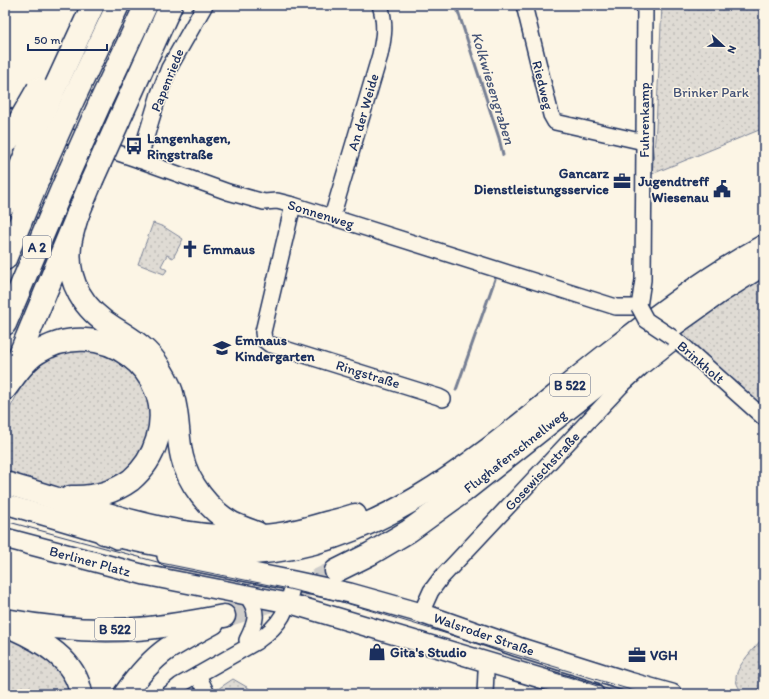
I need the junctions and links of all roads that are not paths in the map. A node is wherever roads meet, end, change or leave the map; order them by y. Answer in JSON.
{"nodes":[{"id":1,"x":86,"y":5,"type":"edge"},
{"id":2,"x":93,"y":5,"type":"edge"},
{"id":3,"x":118,"y":5,"type":"edge"},
{"id":4,"x":146,"y":5,"type":"edge"},
{"id":5,"x":171,"y":5,"type":"edge"},
{"id":6,"x":205,"y":5,"type":"edge"},
{"id":7,"x":380,"y":5,"type":"edge"},
{"id":8,"x":524,"y":5,"type":"edge"},
{"id":9,"x":645,"y":5,"type":"edge"},
{"id":10,"x":54,"y":95,"type":"junction"},
{"id":11,"x":5,"y":115,"type":"edge"},
{"id":12,"x":644,"y":142,"type":"junction"},
{"id":13,"x":6,"y":143,"type":"edge"},
{"id":14,"x":38,"y":154,"type":"junction"},
{"id":15,"x":139,"y":160,"type":"junction"},
{"id":16,"x":5,"y":204,"type":"edge"},
{"id":17,"x":292,"y":205,"type":"junction"},
{"id":18,"x":78,"y":213,"type":"junction"},
{"id":19,"x":332,"y":217,"type":"junction"},
{"id":20,"x":764,"y":246,"type":"edge"},
{"id":21,"x":5,"y":259,"type":"edge"},
{"id":22,"x":764,"y":264,"type":"edge"},
{"id":23,"x":639,"y":307,"type":"junction"},
{"id":24,"x":5,"y":324,"type":"edge"},
{"id":25,"x":674,"y":339,"type":"junction"},
{"id":26,"x":5,"y":389,"type":"edge"},
{"id":27,"x":443,"y":399,"type":"dead end"},
{"id":28,"x":764,"y":418,"type":"edge"},
{"id":29,"x":450,"y":477,"type":"junction"},
{"id":30,"x":5,"y":483,"type":"edge"},
{"id":31,"x":50,"y":496,"type":"junction"},
{"id":32,"x":5,"y":504,"type":"edge"},
{"id":33,"x":104,"y":533,"type":"junction"},
{"id":34,"x":264,"y":536,"type":"junction"},
{"id":35,"x":5,"y":538,"type":"edge"},
{"id":36,"x":336,"y":571,"type":"tunnel mouth"},
{"id":37,"x":294,"y":581,"type":"junction"},
{"id":38,"x":246,"y":595,"type":"junction"},
{"id":39,"x":285,"y":602,"type":"junction"},
{"id":40,"x":421,"y":613,"type":"junction"},
{"id":41,"x":5,"y":620,"type":"edge"},
{"id":42,"x":5,"y":624,"type":"edge"},
{"id":43,"x":247,"y":640,"type":"junction"},
{"id":44,"x":228,"y":659,"type":"junction"},
{"id":45,"x":489,"y":662,"type":"junction"},
{"id":46,"x":198,"y":676,"type":"junction"},
{"id":47,"x":81,"y":694,"type":"edge"},
{"id":48,"x":125,"y":694,"type":"edge"},
{"id":49,"x":169,"y":694,"type":"edge"},
{"id":50,"x":207,"y":694,"type":"edge"},
{"id":51,"x":485,"y":694,"type":"edge"},
{"id":52,"x":594,"y":694,"type":"edge"},
{"id":53,"x":672,"y":694,"type":"edge"}],
"edges":[{"from":1,"to":10,"type":"highway"},
{"from":2,"to":10,"type":"highway"},
{"from":3,"to":10,"type":"highway","number":"A 2"},
{"from":4,"to":24,"type":"highway","number":"A 2","bridge":true},
{"from":5,"to":18,"type":"highway","bridge":true},
{"from":6,"to":15,"type":"street","name":"Papenriede"},
{"from":7,"to":19,"type":"street","name":"An der Weide"},
{"from":8,"to":12,"type":"street","name":"Riedweg"},
{"from":9,"to":12,"type":"street","name":"Fuhrenkamp"},
{"from":10,"to":13,"type":"highway","bridge":true},
{"from":10,"to":14,"type":"highway","number":"A 2","bridge":true},
{"from":11,"to":15,"type":"street","name":"Sonnenweg"},
{"from":12,"to":23,"type":"street","name":"Fuhrenkamp"},
{"from":14,"to":16,"type":"highway"},
{"from":14,"to":21,"type":"highway","number":"A 2"},
{"from":15,"to":17,"type":"street","name":"Sonnenweg"},
{"from":17,"to":19,"type":"street","name":"Sonnenweg"},
{"from":17,"to":27,"type":"street","name":"Ringstraße"},
{"from":18,"to":26,"type":"highway"},
{"from":18,"to":34,"type":"highway"},
{"from":19,"to":23,"type":"street","name":"Sonnenweg"},
{"from":20,"to":29,"type":"highway","name":"Flughafenschnellweg","number":"B 522"},
{"from":22,"to":36,"type":"highway","name":"Flughafenschnellweg","number":"B 522"},
{"from":23,"to":25,"type":"street","name":"Brinkholt","bridge":true},
{"from":25,"to":28,"type":"street","name":"Brinkholt"},
{"from":25,"to":40,"type":"street","name":"Gosewischstraße"},
{"from":26,"to":31,"type":"highway"},
{"from":29,"to":33,"type":"highway","number":"B 522"},
{"from":29,"to":34,"type":"highway"},
{"from":30,"to":31,"type":"highway"},
{"from":31,"to":34,"type":"highway"},
{"from":32,"to":33,"type":"main road"},
{"from":33,"to":37,"type":"main road","name":"Walsroder Straße"},
{"from":35,"to":38,"type":"main road","name":"Berliner Platz"},
{"from":37,"to":39,"type":"street"},
{"from":37,"to":40,"type":"main road","name":"Walsroder Straße"},
{"from":38,"to":39,"type":"main road","name":"Walsroder Straße"},
{"from":38,"to":43,"type":"street"},
{"from":39,"to":43,"type":"street"},
{"from":39,"to":44,"type":"street"},
{"from":39,"to":45,"type":"main road","name":"Walsroder Straße"},
{"from":40,"to":53,"type":"main road","name":"Walsroder Straße"},
{"from":41,"to":48,"type":"highway","number":"B 522"},
{"from":42,"to":47,"type":"highway"},
{"from":43,"to":44,"type":"street"},
{"from":44,"to":46,"type":"street"},
{"from":45,"to":51,"type":"street"},
{"from":45,"to":52,"type":"main road","name":"Walsroder Straße"},
{"from":46,"to":49,"type":"street"},
{"from":46,"to":50,"type":"street"}]}
